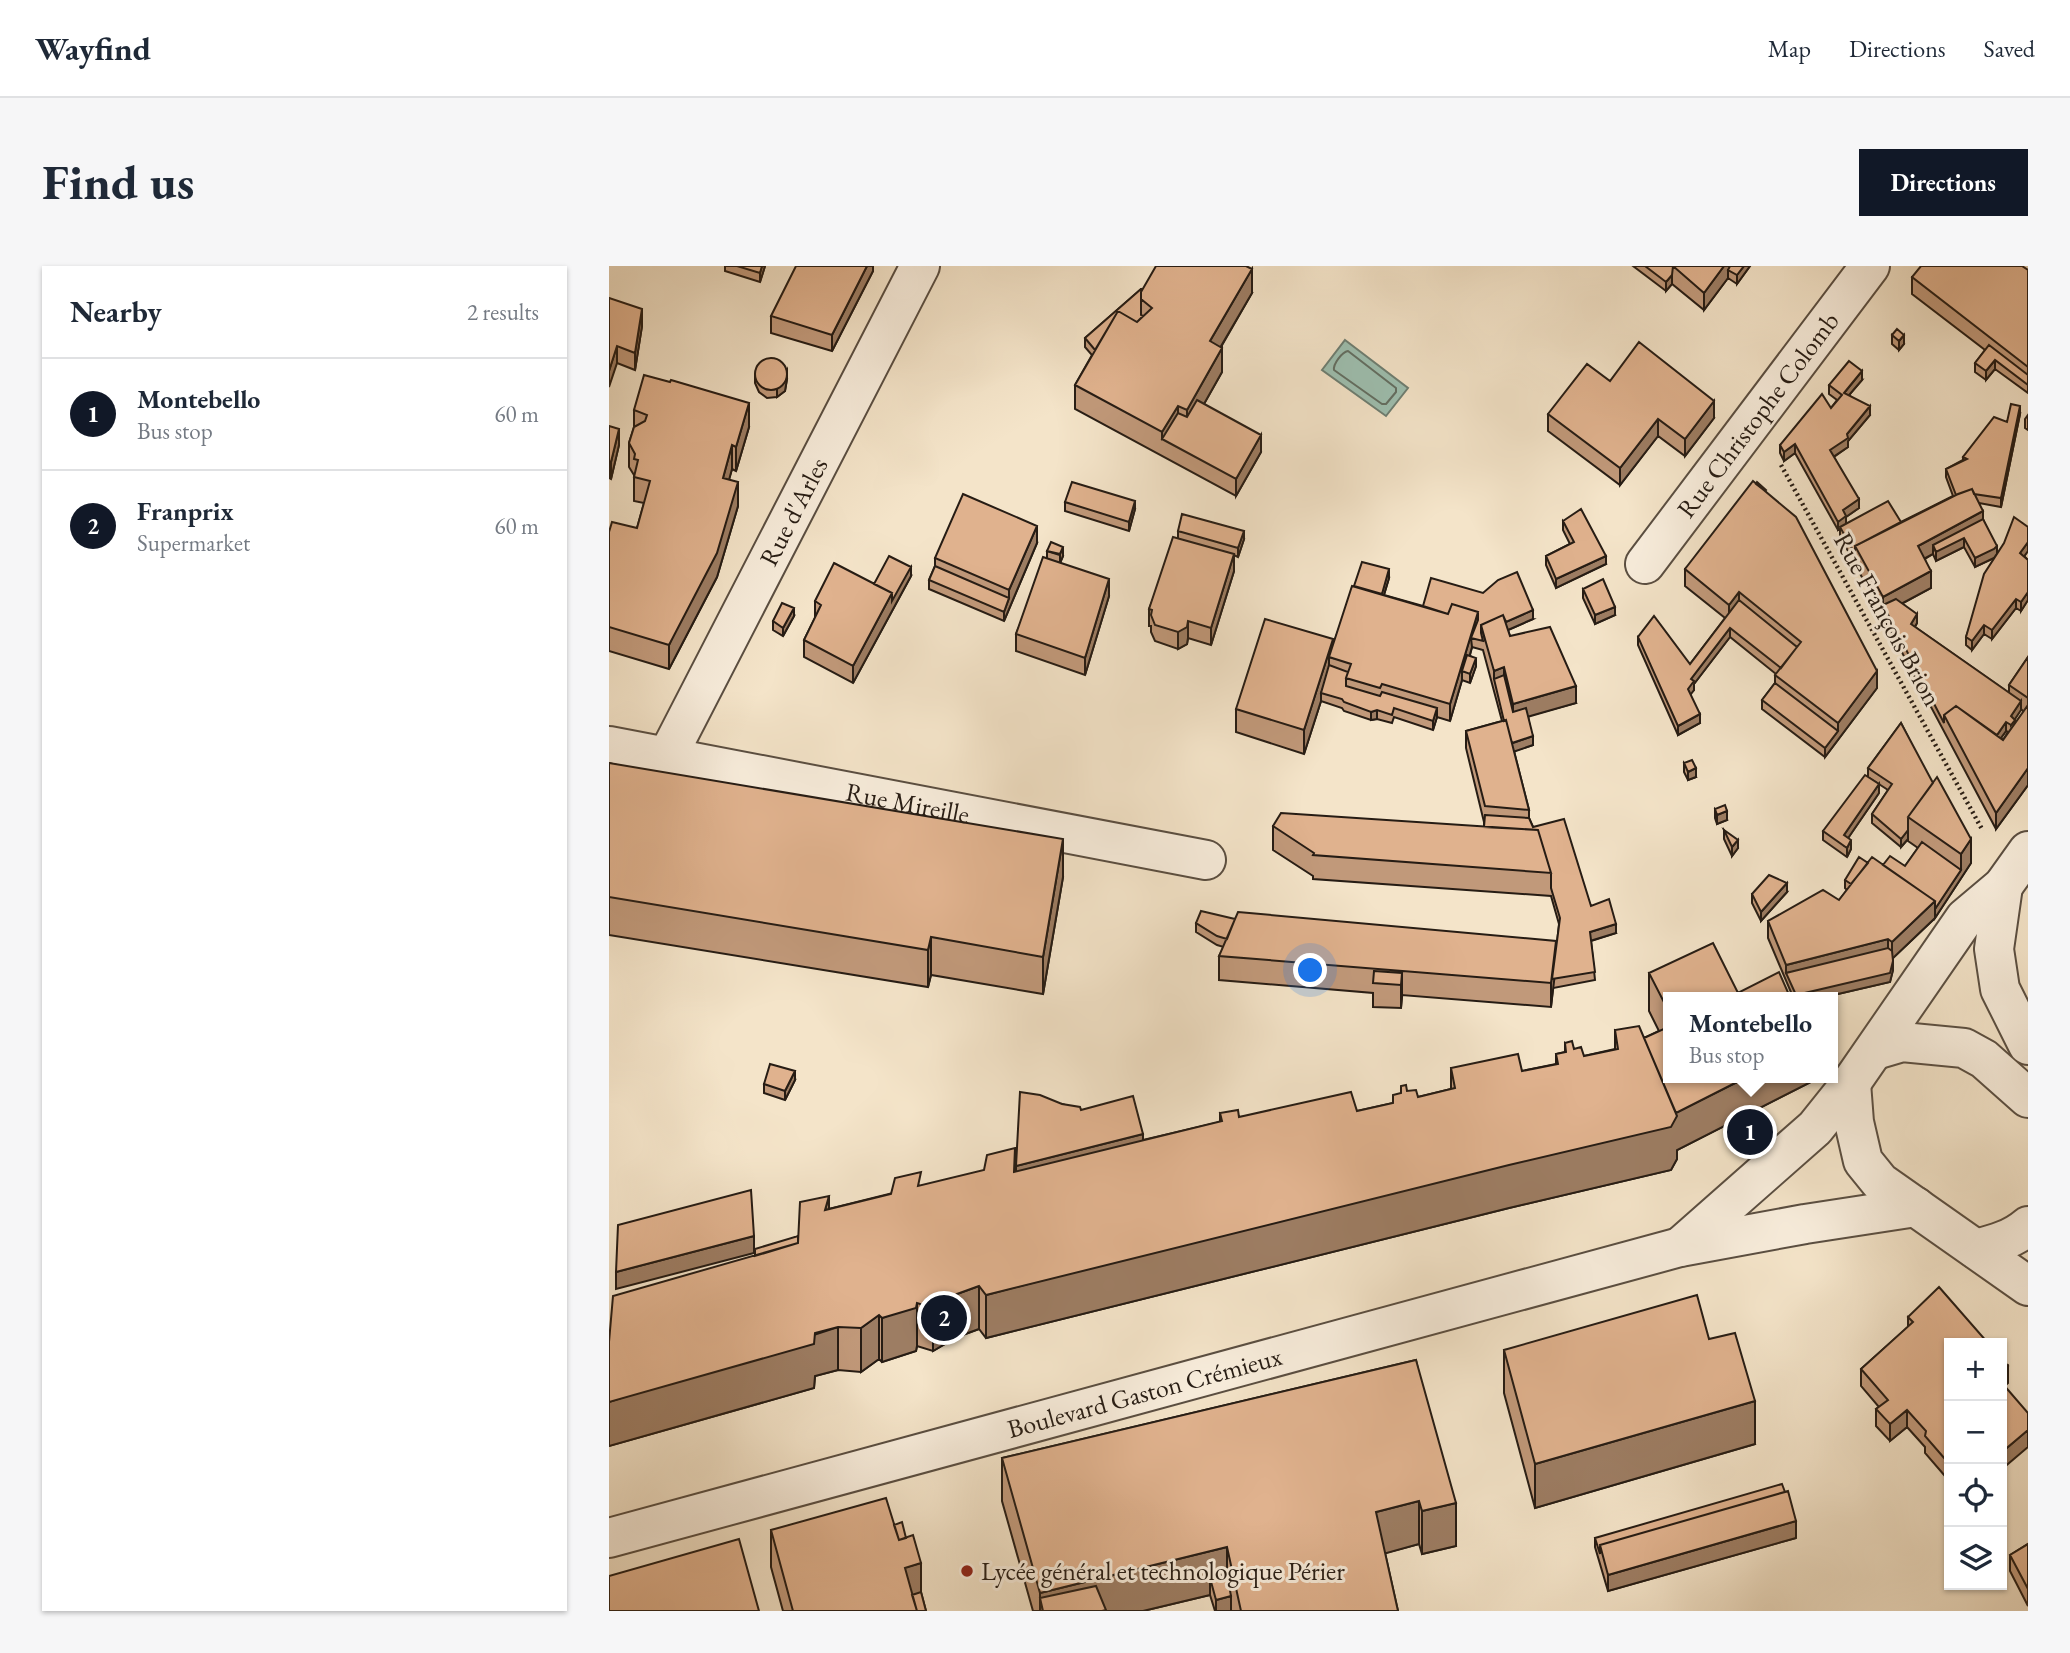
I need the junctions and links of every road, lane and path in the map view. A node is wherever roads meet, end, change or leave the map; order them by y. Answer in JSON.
{"nodes":[{"id":1,"x":920,"y":266,"type":"edge"},
{"id":2,"x":1870,"y":266,"type":"edge"},
{"id":3,"x":1755,"y":418,"type":"junction"},
{"id":4,"x":1645,"y":564,"type":"dead end"},
{"id":5,"x":609,"y":746,"type":"edge"},
{"id":6,"x":667,"y":757,"type":"junction"},
{"id":7,"x":1988,"y":839,"type":"dead end"},
{"id":8,"x":2028,"y":851,"type":"edge"},
{"id":9,"x":1206,"y":860,"type":"dead end"},
{"id":10,"x":2003,"y":886,"type":"junction"},
{"id":11,"x":2028,"y":1045,"type":"edge"},
{"id":12,"x":1875,"y":1050,"type":"junction"},
{"id":13,"x":1851,"y":1083,"type":"junction"},
{"id":14,"x":2028,"y":1098,"type":"edge"},
{"id":15,"x":1916,"y":1207,"type":"junction"},
{"id":16,"x":2028,"y":1226,"type":"edge"},
{"id":17,"x":1680,"y":1247,"type":"junction"},
{"id":18,"x":1976,"y":1249,"type":"junction"},
{"id":19,"x":2028,"y":1286,"type":"edge"},
{"id":20,"x":609,"y":1538,"type":"edge"}],
"edges":[{"from":1,"to":6,"type":"street","name":"Rue d'Arles"},
{"from":2,"to":3,"type":"street","name":"Rue Christophe Colomb"},
{"from":3,"to":4,"type":"street","name":"Rue Christophe Colomb"},
{"from":3,"to":7,"type":"path","name":"Rue François Brion"},
{"from":5,"to":6,"type":"street","name":"Rue Mireille"},
{"from":6,"to":9,"type":"street","name":"Rue Mireille"},
{"from":8,"to":10,"type":"street"},
{"from":10,"to":11,"type":"street"},
{"from":10,"to":12,"type":"street","name":"Boulevard Gaston Crémieux"},
{"from":12,"to":13,"type":"street","name":"Boulevard Gaston Crémieux"},
{"from":12,"to":14,"type":"street"},
{"from":13,"to":15,"type":"street"},
{"from":13,"to":17,"type":"street","name":"Boulevard Gaston Crémieux"},
{"from":15,"to":17,"type":"street","name":"Boulevard Gaston Crémieux"},
{"from":15,"to":18,"type":"street"},
{"from":16,"to":18,"type":"street"},
{"from":17,"to":20,"type":"street","name":"Boulevard Gaston Crémieux"},
{"from":18,"to":19,"type":"street"}]}
